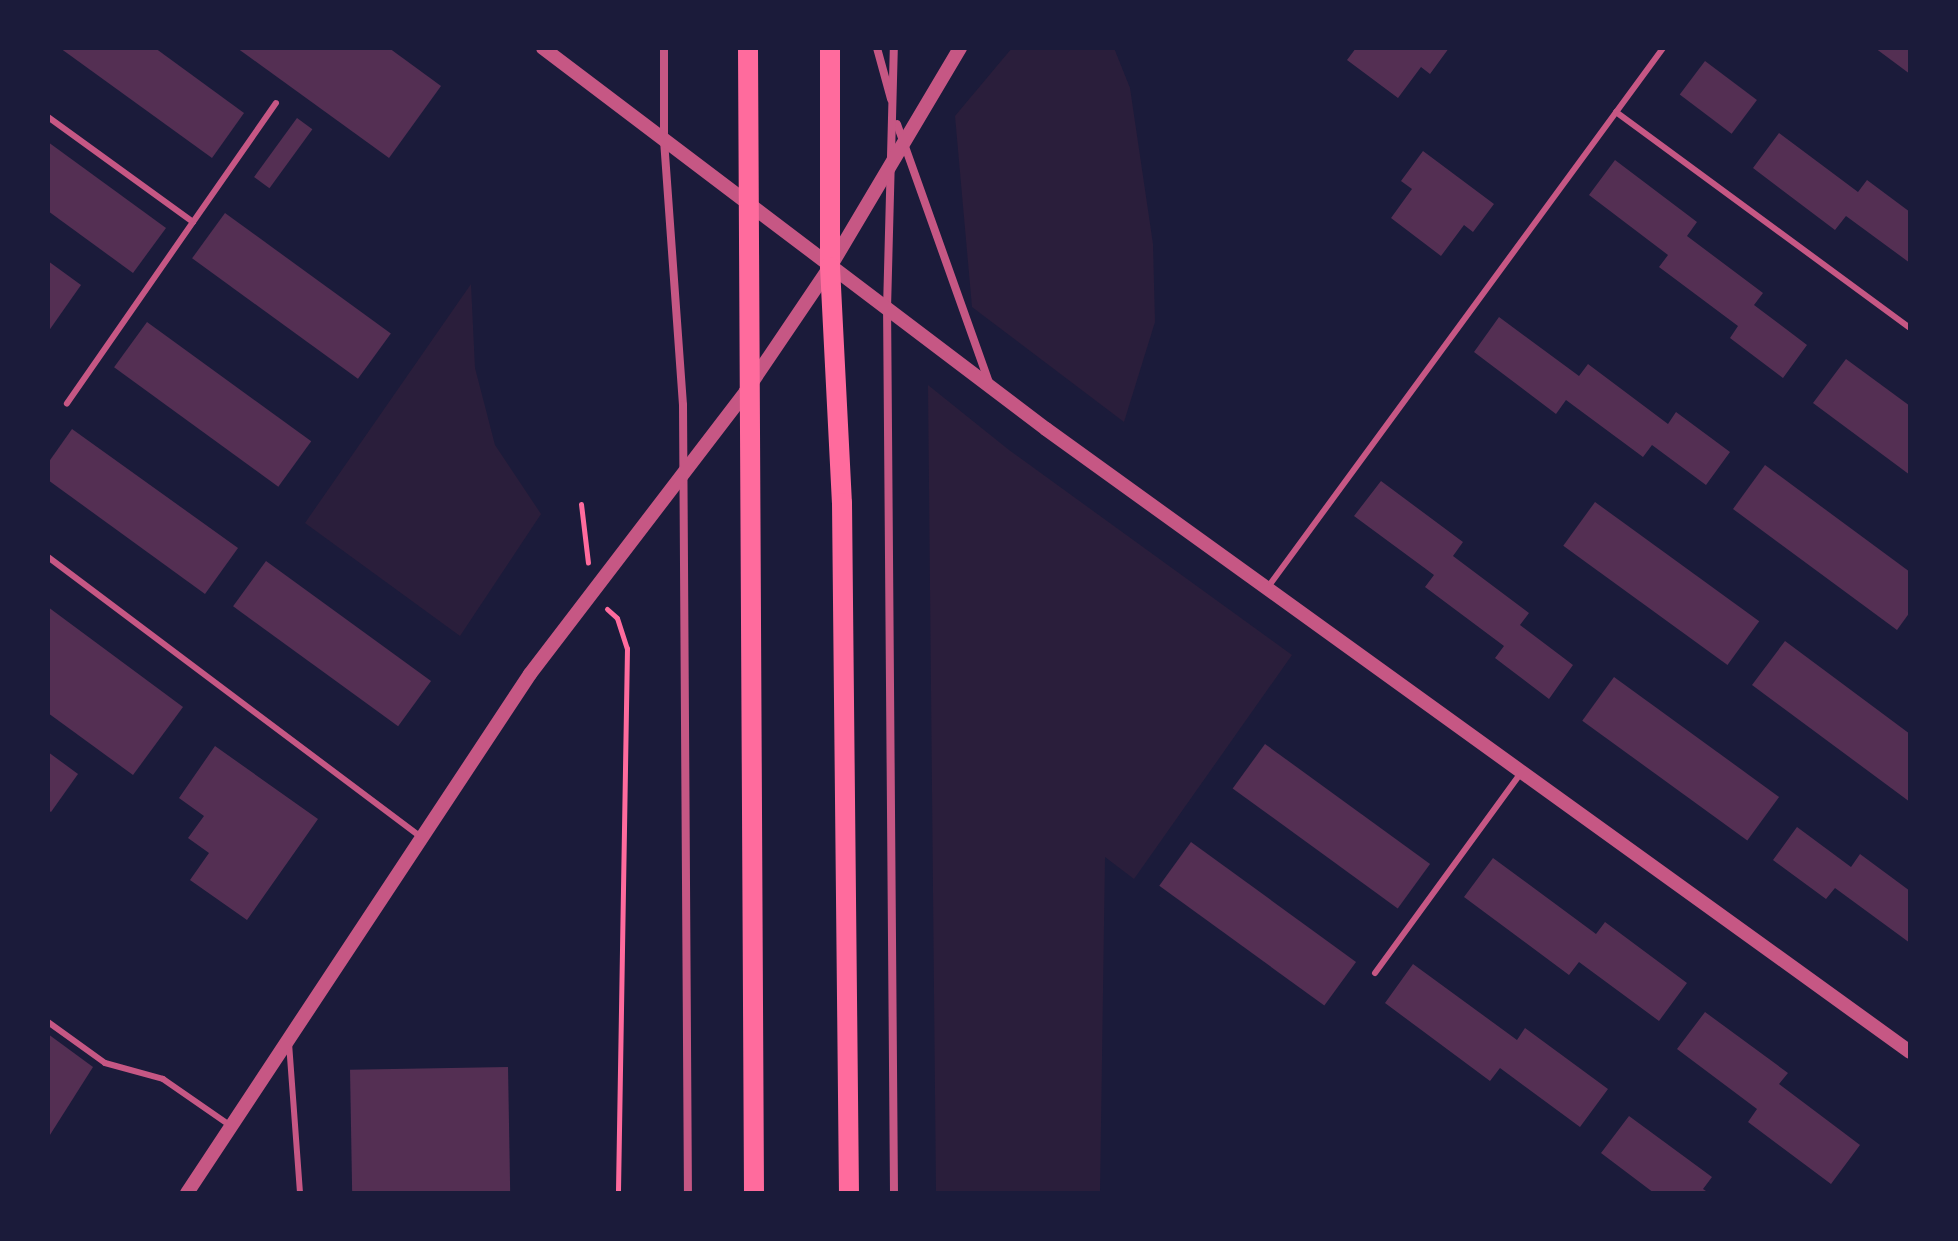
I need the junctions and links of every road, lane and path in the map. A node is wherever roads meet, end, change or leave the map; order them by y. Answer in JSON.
{"nodes":[{"id":1,"x":543,"y":48,"type":"edge"},
{"id":2,"x":664,"y":48,"type":"edge"},
{"id":3,"x":748,"y":48,"type":"edge"},
{"id":4,"x":830,"y":48,"type":"edge"},
{"id":5,"x":877,"y":48,"type":"edge"},
{"id":6,"x":894,"y":48,"type":"edge"},
{"id":7,"x":960,"y":48,"type":"edge"},
{"id":8,"x":1663,"y":48,"type":"edge"},
{"id":9,"x":276,"y":103,"type":"dead end"},
{"id":10,"x":894,"y":112,"type":"junction"},
{"id":11,"x":1616,"y":112,"type":"junction"},
{"id":12,"x":48,"y":117,"type":"edge"},
{"id":13,"x":664,"y":140,"type":"junction"},
{"id":14,"x":902,"y":143,"type":"junction"},
{"id":15,"x":894,"y":162,"type":"junction"},
{"id":16,"x":748,"y":203,"type":"junction"},
{"id":17,"x":193,"y":222,"type":"junction"},
{"id":18,"x":830,"y":267,"type":"junction"},
{"id":19,"x":887,"y":309,"type":"junction"},
{"id":20,"x":1910,"y":328,"type":"edge"},
{"id":21,"x":990,"y":387,"type":"junction"},
{"id":22,"x":746,"y":391,"type":"junction"},
{"id":23,"x":67,"y":403,"type":"dead end"},
{"id":24,"x":683,"y":473,"type":"junction"},
{"id":25,"x":581,"y":504,"type":"dead end"},
{"id":26,"x":48,"y":557,"type":"edge"},
{"id":27,"x":1268,"y":587,"type":"junction"},
{"id":28,"x":591,"y":595,"type":"junction"},
{"id":29,"x":1521,"y":773,"type":"junction"},
{"id":30,"x":422,"y":838,"type":"junction"},
{"id":31,"x":1375,"y":973,"type":"dead end"},
{"id":32,"x":48,"y":1022,"type":"edge"},
{"id":33,"x":288,"y":1040,"type":"junction"},
{"id":34,"x":1910,"y":1052,"type":"edge"},
{"id":35,"x":231,"y":1126,"type":"junction"},
{"id":36,"x":187,"y":1193,"type":"edge"},
{"id":37,"x":300,"y":1193,"type":"edge"},
{"id":38,"x":618,"y":1193,"type":"edge"},
{"id":39,"x":688,"y":1193,"type":"edge"},
{"id":40,"x":754,"y":1193,"type":"edge"},
{"id":41,"x":849,"y":1193,"type":"edge"},
{"id":42,"x":894,"y":1193,"type":"edge"}],
"edges":[{"from":1,"to":13,"type":"street"},
{"from":2,"to":13,"type":"street"},
{"from":3,"to":16,"type":"main road"},
{"from":4,"to":18,"type":"main road"},
{"from":5,"to":10,"type":"street"},
{"from":6,"to":10,"type":"street"},
{"from":7,"to":14,"type":"street"},
{"from":8,"to":11,"type":"lane"},
{"from":9,"to":17,"type":"lane"},
{"from":10,"to":14,"type":"street"},
{"from":10,"to":15,"type":"street"},
{"from":11,"to":20,"type":"lane"},
{"from":11,"to":27,"type":"lane"},
{"from":12,"to":17,"type":"lane"},
{"from":13,"to":16,"type":"street"},
{"from":13,"to":24,"type":"street"},
{"from":14,"to":15,"type":"street"},
{"from":14,"to":21,"type":"street"},
{"from":15,"to":18,"type":"street"},
{"from":15,"to":19,"type":"street"},
{"from":16,"to":18,"type":"street"},
{"from":16,"to":22,"type":"main road"},
{"from":17,"to":23,"type":"lane"},
{"from":18,"to":19,"type":"street"},
{"from":18,"to":22,"type":"street"},
{"from":18,"to":41,"type":"main road"},
{"from":19,"to":21,"type":"street"},
{"from":19,"to":42,"type":"street"},
{"from":21,"to":27,"type":"street"},
{"from":22,"to":24,"type":"street"},
{"from":22,"to":40,"type":"main road"},
{"from":24,"to":28,"type":"street"},
{"from":24,"to":39,"type":"street"},
{"from":25,"to":28,"type":"path"},
{"from":26,"to":30,"type":"lane"},
{"from":27,"to":29,"type":"street"},
{"from":28,"to":30,"type":"street"},
{"from":28,"to":38,"type":"path"},
{"from":29,"to":31,"type":"lane"},
{"from":29,"to":34,"type":"street"},
{"from":30,"to":33,"type":"street"},
{"from":32,"to":35,"type":"lane"},
{"from":33,"to":35,"type":"street"},
{"from":33,"to":37,"type":"lane"},
{"from":35,"to":36,"type":"street"}]}
